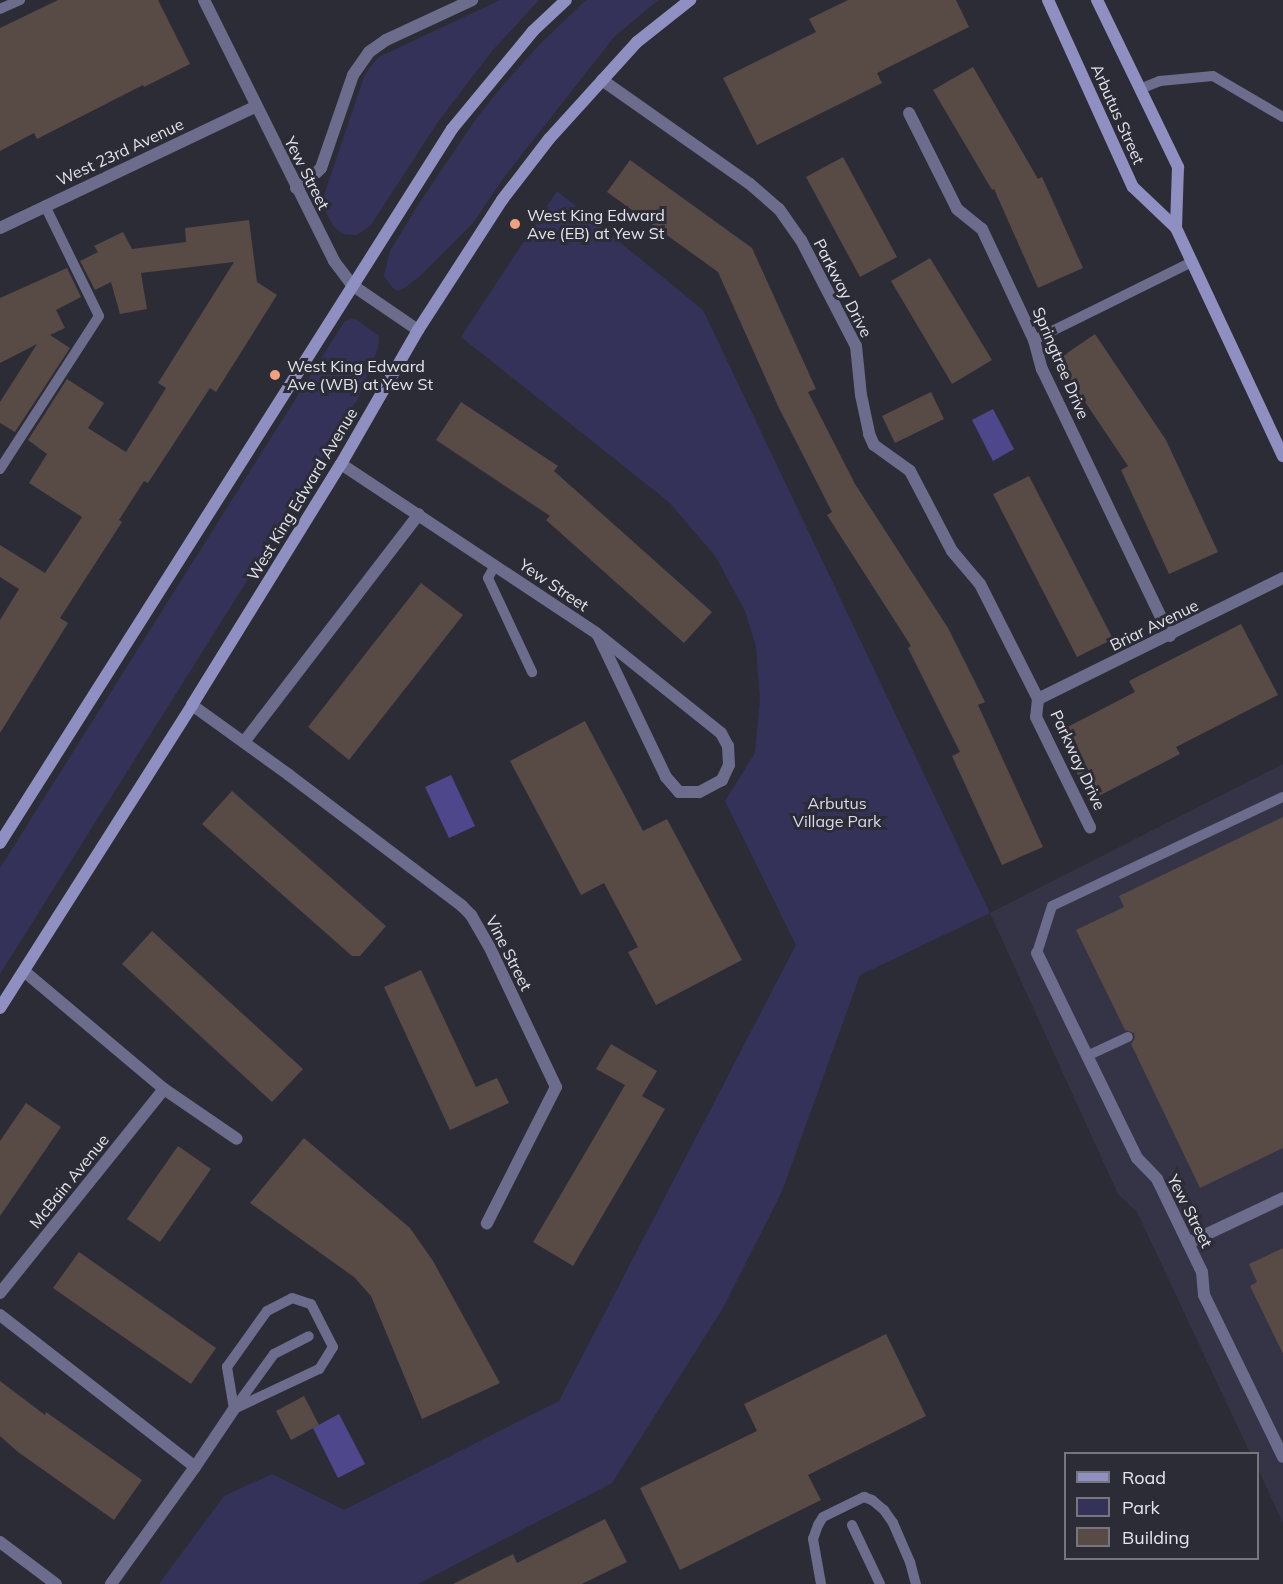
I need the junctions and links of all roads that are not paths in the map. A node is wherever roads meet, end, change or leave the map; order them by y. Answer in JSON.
{"nodes":[{"id":1,"x":20,"y":0,"type":"edge"},
{"id":2,"x":204,"y":0,"type":"edge"},
{"id":3,"x":472,"y":0,"type":"edge"},
{"id":4,"x":566,"y":0,"type":"edge"},
{"id":5,"x":690,"y":0,"type":"edge"},
{"id":6,"x":1048,"y":0,"type":"edge"},
{"id":7,"x":1097,"y":0,"type":"edge"},
{"id":8,"x":0,"y":9,"type":"edge"},
{"id":9,"x":603,"y":80,"type":"junction"},
{"id":10,"x":1140,"y":89,"type":"junction"},
{"id":11,"x":255,"y":107,"type":"junction"},
{"id":12,"x":909,"y":113,"type":"dead end"},
{"id":13,"x":1283,"y":117,"type":"edge"},
{"id":14,"x":296,"y":188,"type":"junction"},
{"id":15,"x":45,"y":206,"type":"junction"},
{"id":16,"x":0,"y":228,"type":"edge"},
{"id":17,"x":1176,"y":228,"type":"junction"},
{"id":18,"x":1192,"y":262,"type":"junction"},
{"id":19,"x":351,"y":285,"type":"junction"},
{"id":20,"x":418,"y":330,"type":"junction"},
{"id":21,"x":1034,"y":340,"type":"junction"},
{"id":22,"x":1283,"y":456,"type":"edge"},
{"id":23,"x":341,"y":464,"type":"junction"},
{"id":24,"x":0,"y":469,"type":"edge"},
{"id":25,"x":419,"y":514,"type":"junction"},
{"id":26,"x":495,"y":565,"type":"junction"},
{"id":27,"x":1283,"y":578,"type":"edge"},
{"id":28,"x":598,"y":635,"type":"junction"},
{"id":29,"x":1170,"y":636,"type":"junction"},
{"id":30,"x":532,"y":672,"type":"dead end"},
{"id":31,"x":1038,"y":699,"type":"junction"},
{"id":32,"x":192,"y":705,"type":"junction"},
{"id":33,"x":244,"y":742,"type":"junction"},
{"id":34,"x":1283,"y":797,"type":"edge"},
{"id":35,"x":1090,"y":827,"type":"dead end"},
{"id":36,"x":0,"y":843,"type":"edge"},
{"id":37,"x":1037,"y":953,"type":"joint"},
{"id":38,"x":24,"y":971,"type":"junction"},
{"id":39,"x":0,"y":1008,"type":"edge"},
{"id":40,"x":1128,"y":1037,"type":"dead end"},
{"id":41,"x":1087,"y":1056,"type":"junction"},
{"id":42,"x":164,"y":1089,"type":"junction"},
{"id":43,"x":237,"y":1139,"type":"dead end"},
{"id":44,"x":1283,"y":1198,"type":"edge"},
{"id":45,"x":487,"y":1223,"type":"dead end"},
{"id":46,"x":1188,"y":1243,"type":"junction"},
{"id":47,"x":0,"y":1293,"type":"edge"},
{"id":48,"x":0,"y":1315,"type":"edge"},
{"id":49,"x":309,"y":1336,"type":"dead end"},
{"id":50,"x":234,"y":1409,"type":"junction"},
{"id":51,"x":1283,"y":1457,"type":"edge"},
{"id":52,"x":195,"y":1467,"type":"junction"},
{"id":53,"x":852,"y":1525,"type":"dead end"},
{"id":54,"x":0,"y":1542,"type":"edge"},
{"id":55,"x":56,"y":1584,"type":"edge"},
{"id":56,"x":111,"y":1584,"type":"edge"},
{"id":57,"x":821,"y":1584,"type":"edge"},
{"id":58,"x":880,"y":1584,"type":"edge"},
{"id":59,"x":916,"y":1584,"type":"edge"}],
"edges":[{"from":1,"to":8,"type":"lane"},
{"from":2,"to":11,"type":"street","name":"Yew Street"},
{"from":3,"to":14,"type":"street"},
{"from":4,"to":19,"type":"main road"},
{"from":5,"to":9,"type":"main road","name":"West King Edward Avenue"},
{"from":6,"to":17,"type":"main road","name":"Arbutus Street"},
{"from":7,"to":10,"type":"main road","name":"Arbutus Street"},
{"from":9,"to":20,"type":"main road","name":"West King Edward Avenue"},
{"from":9,"to":31,"type":"street","name":"Parkway Drive"},
{"from":10,"to":13,"type":"lane"},
{"from":10,"to":17,"type":"main road","name":"Arbutus Street"},
{"from":11,"to":14,"type":"street","name":"Yew Street"},
{"from":11,"to":15,"type":"street","name":"West 23rd Avenue"},
{"from":12,"to":21,"type":"street","name":"Springtree Drive"},
{"from":14,"to":19,"type":"street","name":"Yew Street"},
{"from":15,"to":16,"type":"street","name":"West 23rd Avenue"},
{"from":15,"to":24,"type":"lane"},
{"from":17,"to":18,"type":"main road","name":"Arbutus Street"},
{"from":18,"to":21,"type":"lane"},
{"from":18,"to":22,"type":"main road","name":"Arbutus Street"},
{"from":19,"to":20,"type":"street","name":"Yew Street"},
{"from":19,"to":36,"type":"main road"},
{"from":20,"to":23,"type":"main road","name":"West King Edward Avenue"},
{"from":21,"to":29,"type":"street","name":"Springtree Drive"},
{"from":23,"to":25,"type":"street","name":"Yew Street"},
{"from":23,"to":32,"type":"main road","name":"West King Edward Avenue"},
{"from":25,"to":26,"type":"street","name":"Yew Street"},
{"from":25,"to":33,"type":"street"},
{"from":26,"to":28,"type":"street","name":"Yew Street"},
{"from":26,"to":30,"type":"lane"},
{"from":27,"to":29,"type":"street","name":"Briar Avenue"},
{"from":28,"to":28,"type":"street","name":"Yew Street"},
{"from":29,"to":31,"type":"street","name":"Briar Avenue"},
{"from":31,"to":35,"type":"street","name":"Parkway Drive"},
{"from":32,"to":33,"type":"street","name":"Vine Street"},
{"from":32,"to":38,"type":"main road","name":"West King Edward Avenue"},
{"from":33,"to":45,"type":"street","name":"Vine Street"},
{"from":34,"to":37,"type":"lane"},
{"from":37,"to":41,"type":"street","name":"Yew Street"},
{"from":38,"to":39,"type":"main road","name":"West King Edward Avenue"},
{"from":38,"to":42,"type":"street"},
{"from":40,"to":41,"type":"lane"},
{"from":41,"to":46,"type":"street","name":"Yew Street"},
{"from":42,"to":43,"type":"street"},
{"from":42,"to":47,"type":"street","name":"McBain Avenue"},
{"from":44,"to":46,"type":"street"},
{"from":46,"to":51,"type":"street","name":"Yew Street"},
{"from":48,"to":52,"type":"street"},
{"from":49,"to":50,"type":"lane"},
{"from":50,"to":50,"type":"lane"},
{"from":50,"to":52,"type":"street"},
{"from":52,"to":56,"type":"street"},
{"from":53,"to":58,"type":"lane"},
{"from":54,"to":55,"type":"street"},
{"from":57,"to":59,"type":"lane"}]}
